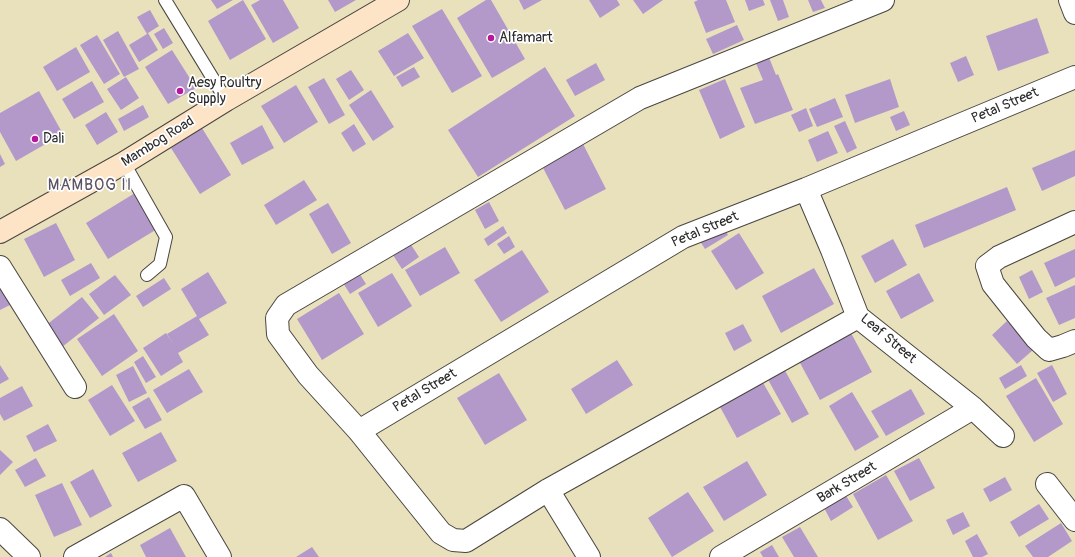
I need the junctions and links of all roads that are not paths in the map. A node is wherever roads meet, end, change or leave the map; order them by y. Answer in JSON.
{"nodes":[{"id":1,"x":165,"y":0,"type":"edge"},
{"id":2,"x":398,"y":0,"type":"edge"},
{"id":3,"x":883,"y":0,"type":"edge"},
{"id":4,"x":1070,"y":0,"type":"edge"},
{"id":5,"x":1075,"y":13,"type":"edge"},
{"id":6,"x":1075,"y":77,"type":"edge"},
{"id":7,"x":226,"y":100,"type":"junction"},
{"id":8,"x":124,"y":163,"type":"junction"},
{"id":9,"x":806,"y":189,"type":"junction"},
{"id":10,"x":1075,"y":222,"type":"edge"},
{"id":11,"x":0,"y":232,"type":"edge"},
{"id":12,"x":0,"y":267,"type":"edge"},
{"id":13,"x":147,"y":275,"type":"dead end"},
{"id":14,"x":858,"y":317,"type":"junction"},
{"id":15,"x":1075,"y":341,"type":"edge"},
{"id":16,"x":75,"y":387,"type":"dead end"},
{"id":17,"x":973,"y":408,"type":"junction"},
{"id":18,"x":360,"y":431,"type":"junction"},
{"id":19,"x":1003,"y":436,"type":"dead end"},
{"id":20,"x":1047,"y":484,"type":"dead end"},
{"id":21,"x":548,"y":490,"type":"junction"},
{"id":22,"x":1075,"y":520,"type":"edge"},
{"id":23,"x":0,"y":529,"type":"edge"},
{"id":24,"x":29,"y":557,"type":"edge"},
{"id":25,"x":75,"y":557,"type":"edge"},
{"id":26,"x":220,"y":557,"type":"edge"},
{"id":27,"x":589,"y":557,"type":"edge"},
{"id":28,"x":721,"y":557,"type":"edge"}],
"edges":[{"from":1,"to":7,"type":"lane"},
{"from":2,"to":7,"type":"main road","name":"Mambog Road"},
{"from":3,"to":18,"type":"street"},
{"from":4,"to":5,"type":"street"},
{"from":6,"to":9,"type":"street","name":"Petal Street"},
{"from":7,"to":8,"type":"main road","name":"Mambog Road"},
{"from":8,"to":11,"type":"main road","name":"Mambog Road"},
{"from":8,"to":13,"type":"lane"},
{"from":9,"to":14,"type":"street","name":"Leaf Street"},
{"from":9,"to":18,"type":"street","name":"Petal Street"},
{"from":10,"to":15,"type":"street"},
{"from":12,"to":16,"type":"street"},
{"from":14,"to":17,"type":"street","name":"Leaf Street"},
{"from":14,"to":21,"type":"street"},
{"from":17,"to":19,"type":"street","name":"Leaf Street"},
{"from":17,"to":28,"type":"street","name":"Bark Street"},
{"from":18,"to":21,"type":"street"},
{"from":20,"to":22,"type":"street"},
{"from":21,"to":27,"type":"street"},
{"from":23,"to":24,"type":"street"},
{"from":25,"to":26,"type":"street"}]}
